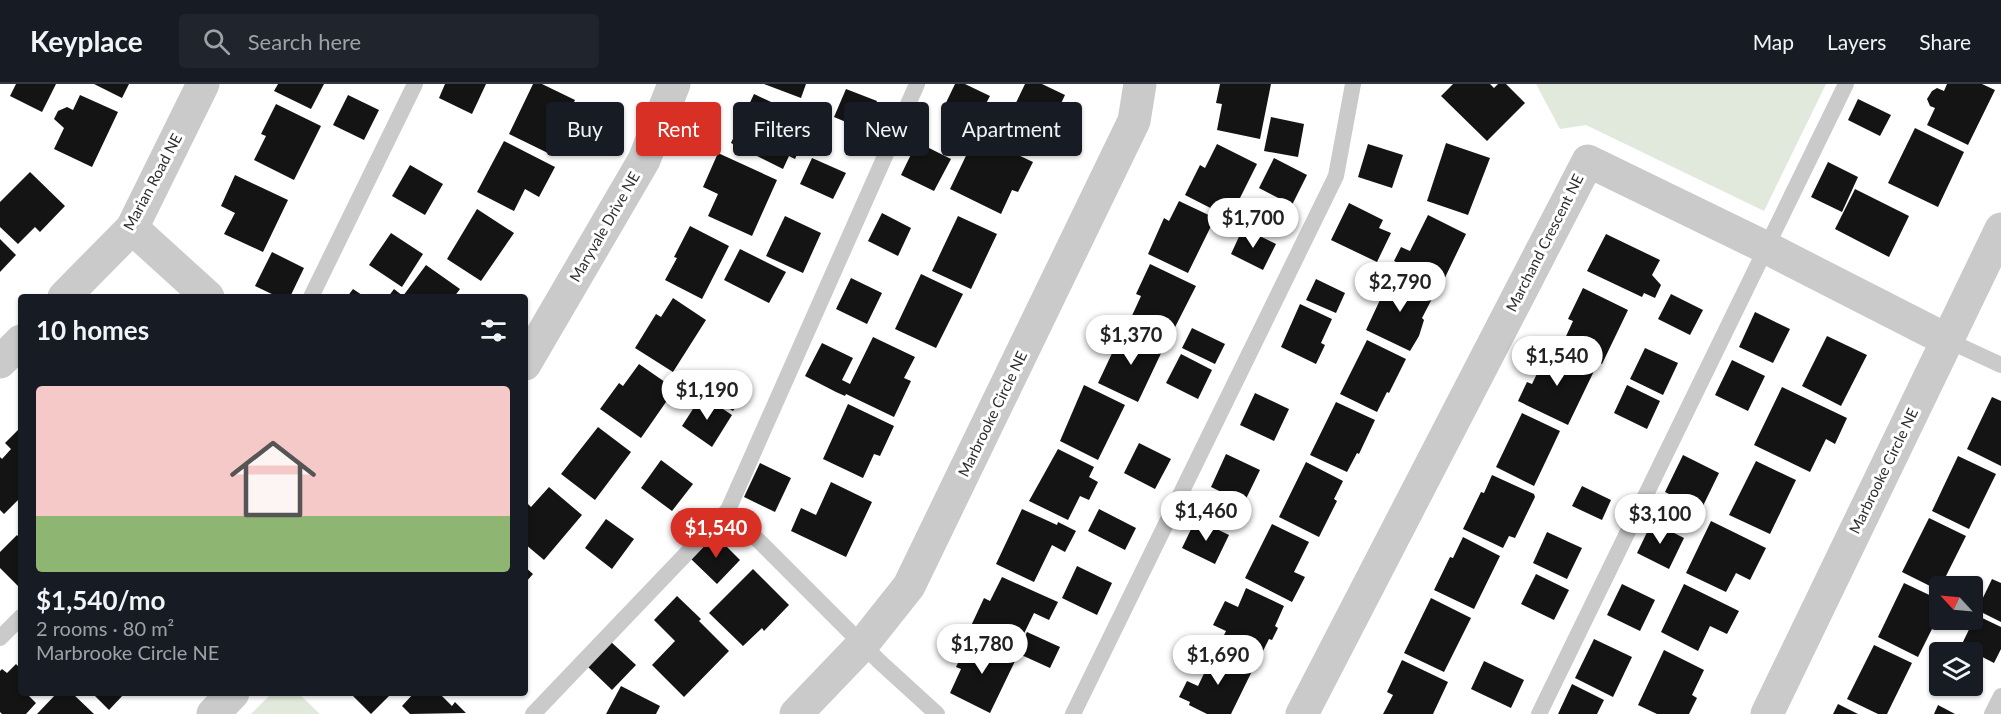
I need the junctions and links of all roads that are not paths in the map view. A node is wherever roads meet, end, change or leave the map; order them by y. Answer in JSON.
{"nodes":[{"id":1,"x":203,"y":84,"type":"edge"},
{"id":2,"x":415,"y":84,"type":"edge"},
{"id":3,"x":674,"y":84,"type":"edge"},
{"id":4,"x":917,"y":84,"type":"edge"},
{"id":5,"x":1140,"y":84,"type":"edge"},
{"id":6,"x":1353,"y":84,"type":"edge"},
{"id":7,"x":1846,"y":84,"type":"edge"},
{"id":8,"x":132,"y":228,"type":"junction"},
{"id":9,"x":2001,"y":229,"type":"edge"},
{"id":10,"x":1765,"y":247,"type":"junction"},
{"id":11,"x":67,"y":294,"type":"edge"},
{"id":12,"x":205,"y":294,"type":"edge"},
{"id":13,"x":312,"y":294,"type":"edge"},
{"id":14,"x":1947,"y":340,"type":"junction"},
{"id":15,"x":18,"y":343,"type":"edge"},
{"id":16,"x":528,"y":359,"type":"edge"},
{"id":17,"x":0,"y":362,"type":"edge"},
{"id":18,"x":2001,"y":365,"type":"edge"},
{"id":19,"x":728,"y":510,"type":"junction"},
{"id":20,"x":18,"y":620,"type":"edge"},
{"id":21,"x":0,"y":638,"type":"edge"},
{"id":22,"x":862,"y":644,"type":"junction"},
{"id":23,"x":230,"y":696,"type":"edge"},
{"id":24,"x":2001,"y":696,"type":"edge"},
{"id":25,"x":213,"y":714,"type":"edge"},
{"id":26,"x":533,"y":714,"type":"edge"},
{"id":27,"x":796,"y":714,"type":"edge"},
{"id":28,"x":937,"y":714,"type":"edge"},
{"id":29,"x":1073,"y":714,"type":"edge"},
{"id":30,"x":1302,"y":714,"type":"edge"},
{"id":31,"x":1539,"y":714,"type":"edge"},
{"id":32,"x":1767,"y":714,"type":"edge"},
{"id":33,"x":1992,"y":714,"type":"edge"}],
"edges":[{"from":1,"to":8,"type":"street","name":"Marian Road NE"},
{"from":2,"to":13,"type":"lane"},
{"from":3,"to":16,"type":"street","name":"Maryvale Drive NE"},
{"from":4,"to":19,"type":"lane"},
{"from":5,"to":22,"type":"street","name":"Marbrooke Circle NE"},
{"from":6,"to":29,"type":"lane"},
{"from":7,"to":10,"type":"lane"},
{"from":8,"to":11,"type":"street","name":"Marian Road NE"},
{"from":8,"to":12,"type":"street"},
{"from":9,"to":14,"type":"street","name":"Marbrooke Circle NE"},
{"from":10,"to":14,"type":"street","name":"Marchand Crescent NE"},
{"from":10,"to":30,"type":"street","name":"Marchand Crescent NE"},
{"from":10,"to":31,"type":"lane"},
{"from":14,"to":18,"type":"lane"},
{"from":14,"to":32,"type":"street","name":"Marbrooke Circle NE"},
{"from":15,"to":17,"type":"street"},
{"from":19,"to":22,"type":"lane"},
{"from":19,"to":26,"type":"lane"},
{"from":20,"to":21,"type":"lane"},
{"from":22,"to":27,"type":"street","name":"Marbrooke Circle NE"},
{"from":22,"to":28,"type":"lane"},
{"from":23,"to":25,"type":"street"},
{"from":24,"to":33,"type":"lane"}]}
